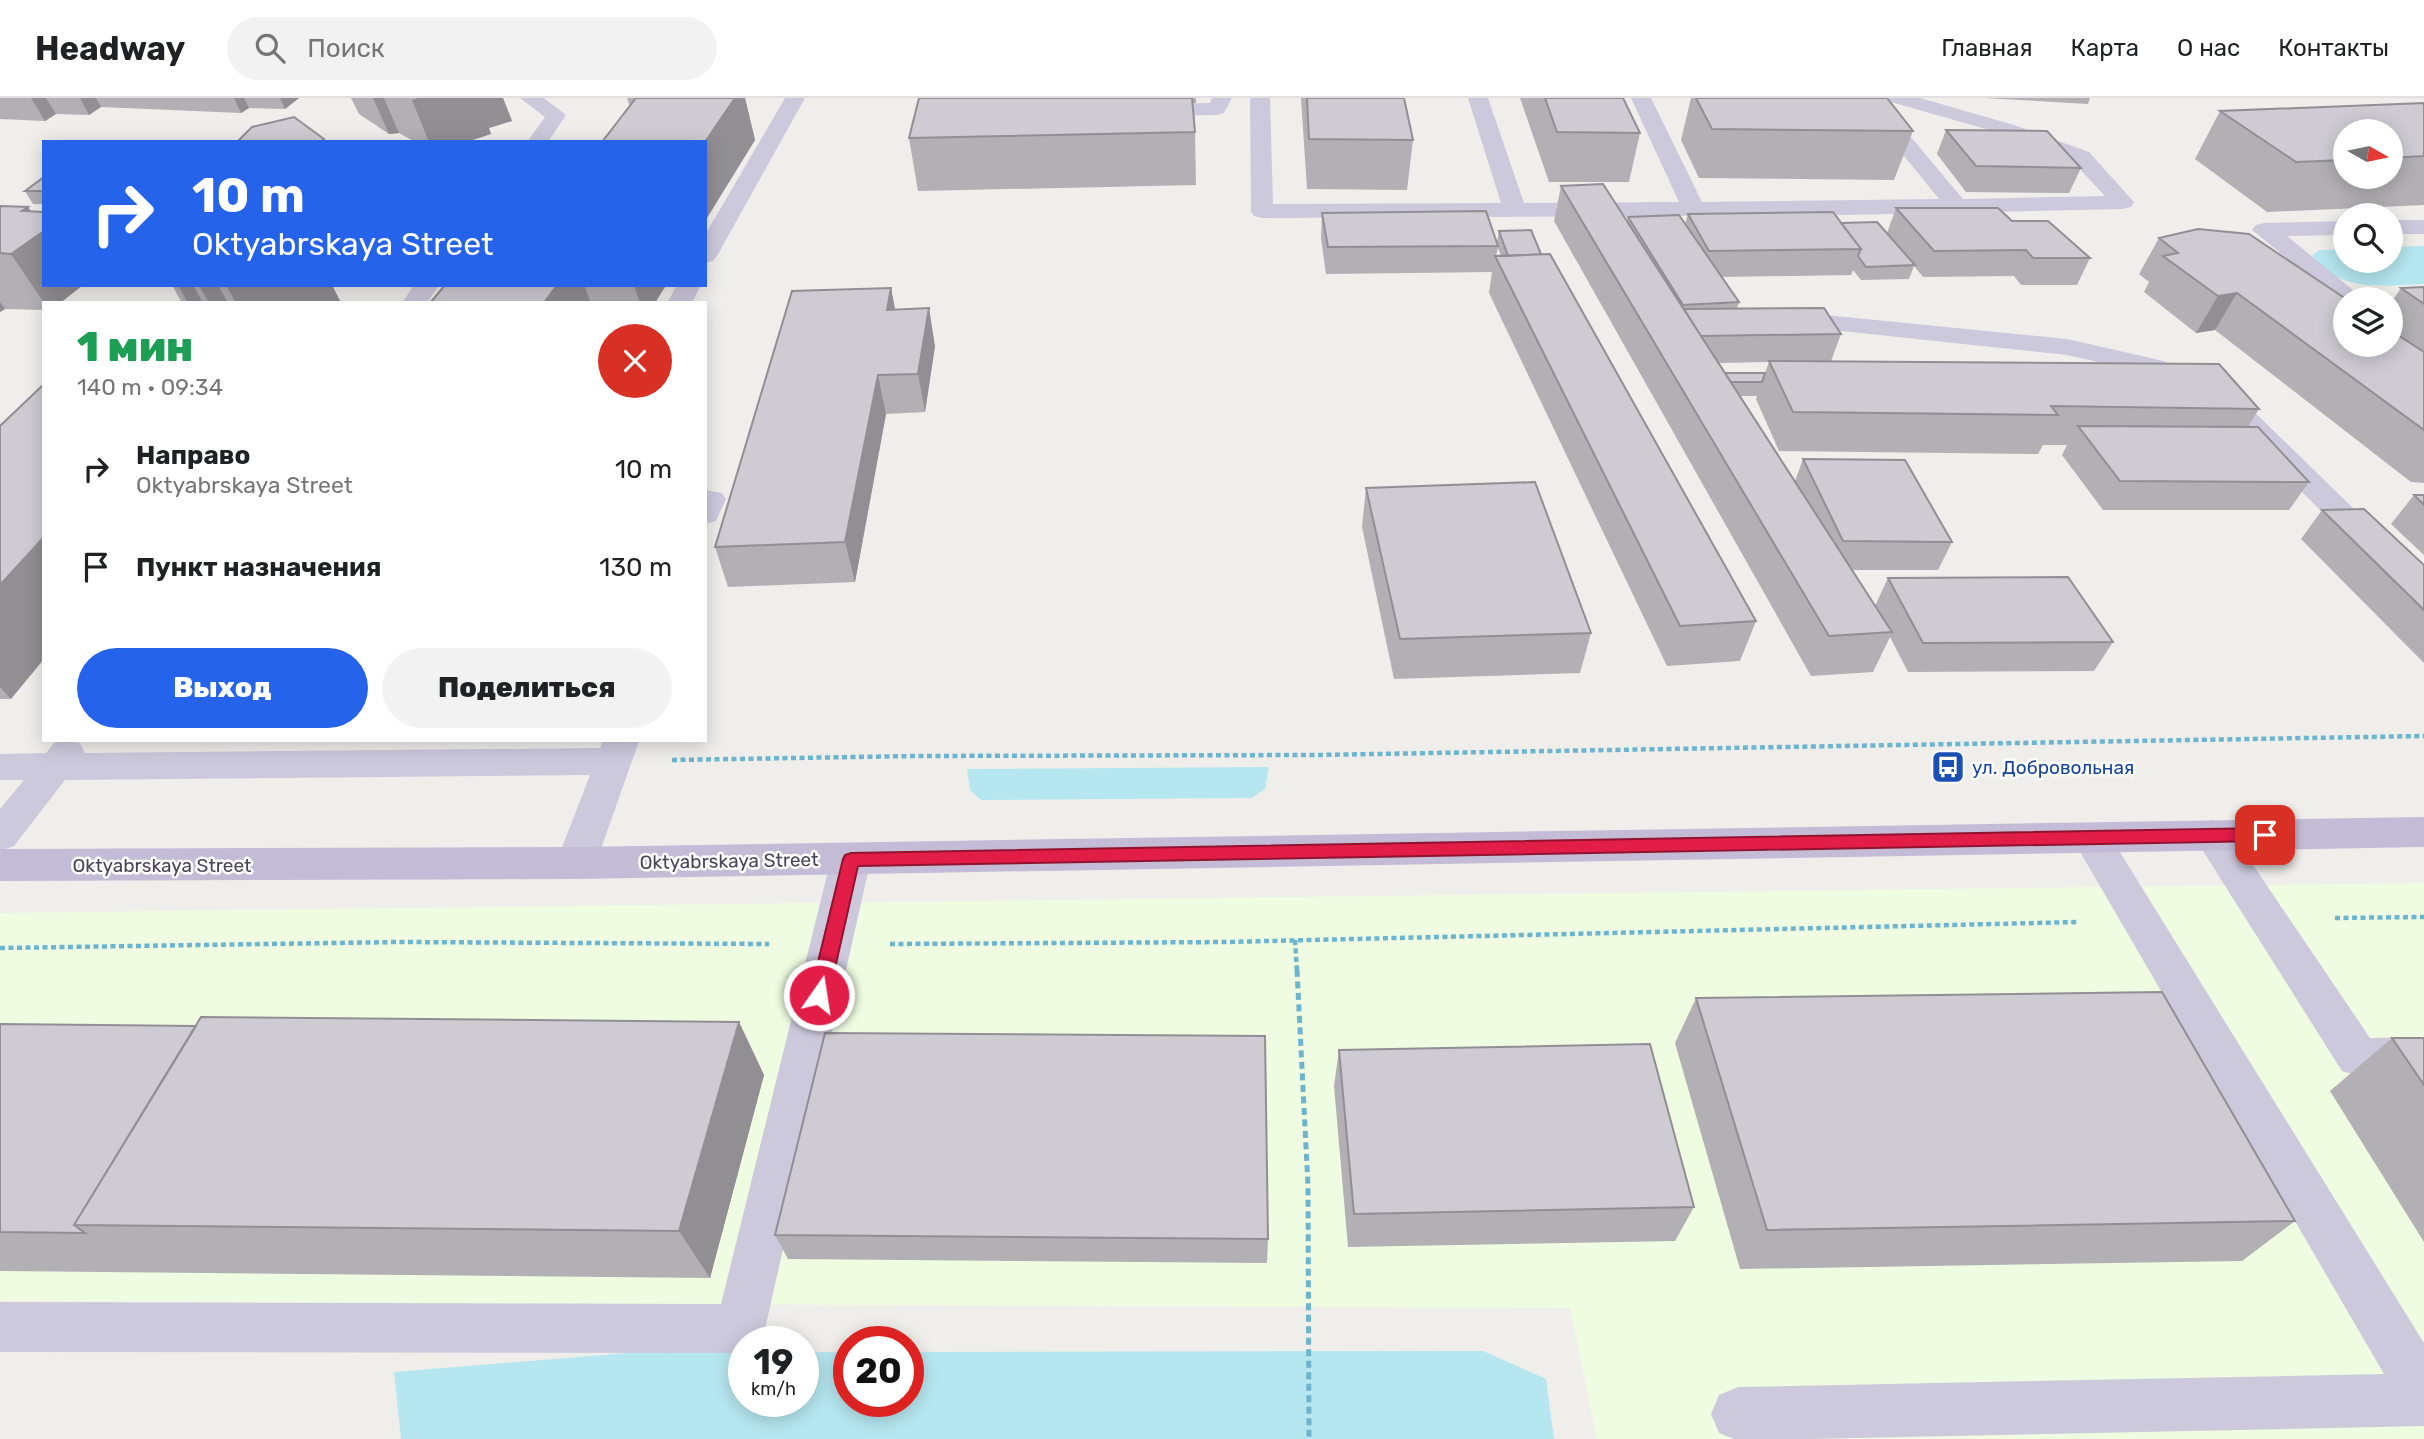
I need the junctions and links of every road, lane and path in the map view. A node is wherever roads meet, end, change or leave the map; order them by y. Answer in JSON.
{"nodes":[{"id":1,"x":530,"y":98,"type":"edge"},
{"id":2,"x":795,"y":98,"type":"edge"},
{"id":3,"x":1222,"y":98,"type":"edge"},
{"id":4,"x":1260,"y":98,"type":"edge"},
{"id":5,"x":1478,"y":98,"type":"edge"},
{"id":6,"x":1641,"y":98,"type":"edge"},
{"id":7,"x":1867,"y":98,"type":"edge"},
{"id":8,"x":1898,"y":98,"type":"edge"},
{"id":9,"x":1120,"y":111,"type":"edge"},
{"id":10,"x":538,"y":140,"type":"edge"},
{"id":11,"x":1957,"y":206,"type":"junction"},
{"id":12,"x":1694,"y":209,"type":"junction"},
{"id":13,"x":1515,"y":210,"type":"junction"},
{"id":14,"x":2403,"y":227,"type":"edge"},
{"id":15,"x":2424,"y":227,"type":"edge"},
{"id":16,"x":2333,"y":228,"type":"edge"},
{"id":17,"x":707,"y":252,"type":"edge"},
{"id":18,"x":426,"y":287,"type":"edge"},
{"id":19,"x":2337,"y":287,"type":"edge"},
{"id":20,"x":416,"y":301,"type":"edge"},
{"id":21,"x":1779,"y":318,"type":"edge"},
{"id":22,"x":2424,"y":596,"type":"edge"},
{"id":23,"x":2424,"y":736,"type":"edge"},
{"id":24,"x":617,"y":751,"type":"edge"},
{"id":25,"x":67,"y":753,"type":"edge"},
{"id":26,"x":0,"y":767,"type":"edge"},
{"id":27,"x":2424,"y":832,"type":"edge"},
{"id":28,"x":2211,"y":835,"type":"junction"},
{"id":29,"x":0,"y":836,"type":"edge"},
{"id":30,"x":2091,"y":838,"type":"junction"},
{"id":31,"x":851,"y":859,"type":"junction"},
{"id":32,"x":576,"y":863,"type":"junction"},
{"id":33,"x":0,"y":865,"type":"edge"},
{"id":34,"x":2424,"y":917,"type":"edge"},
{"id":35,"x":2267,"y":919,"type":"junction"},
{"id":36,"x":2142,"y":921,"type":"junction"},
{"id":37,"x":1295,"y":940,"type":"junction"},
{"id":38,"x":831,"y":944,"type":"junction"},
{"id":39,"x":0,"y":948,"type":"edge"},
{"id":40,"x":2424,"y":1056,"type":"edge"},
{"id":41,"x":0,"y":1327,"type":"edge"},
{"id":42,"x":2424,"y":1392,"type":"edge"},
{"id":43,"x":2424,"y":1400,"type":"edge"},
{"id":44,"x":1738,"y":1414,"type":"dead end"},
{"id":45,"x":1309,"y":1439,"type":"edge"}],
"edges":[{"from":1,"to":10,"type":"lane"},
{"from":2,"to":17,"type":"lane"},
{"from":3,"to":9,"type":"lane"},
{"from":4,"to":13,"type":"lane"},
{"from":5,"to":13,"type":"lane"},
{"from":6,"to":12,"type":"lane"},
{"from":7,"to":11,"type":"lane"},
{"from":8,"to":11,"type":"lane"},
{"from":11,"to":12,"type":"lane"},
{"from":12,"to":13,"type":"lane"},
{"from":14,"to":15,"type":"lane"},
{"from":16,"to":19,"type":"lane"},
{"from":18,"to":20,"type":"lane"},
{"from":21,"to":22,"type":"lane"},
{"from":23,"to":24,"type":"path"},
{"from":24,"to":25,"type":"lane"},
{"from":24,"to":32,"type":"lane"},
{"from":25,"to":26,"type":"lane"},
{"from":25,"to":29,"type":"lane"},
{"from":27,"to":28,"type":"main road","name":"Oktyabrskaya Street"},
{"from":28,"to":30,"type":"main road","name":"Oktyabrskaya Street"},
{"from":28,"to":35,"type":"lane"},
{"from":30,"to":31,"type":"main road","name":"Oktyabrskaya Street"},
{"from":30,"to":36,"type":"lane"},
{"from":31,"to":32,"type":"main road","name":"Oktyabrskaya Street"},
{"from":31,"to":38,"type":"lane"},
{"from":32,"to":33,"type":"main road","name":"Oktyabrskaya Street"},
{"from":34,"to":35,"type":"path"},
{"from":35,"to":40,"type":"lane"},
{"from":36,"to":37,"type":"path"},
{"from":36,"to":42,"type":"lane"},
{"from":37,"to":38,"type":"path"},
{"from":37,"to":45,"type":"path"},
{"from":38,"to":39,"type":"path"},
{"from":38,"to":41,"type":"lane"},
{"from":43,"to":44,"type":"lane"}]}
